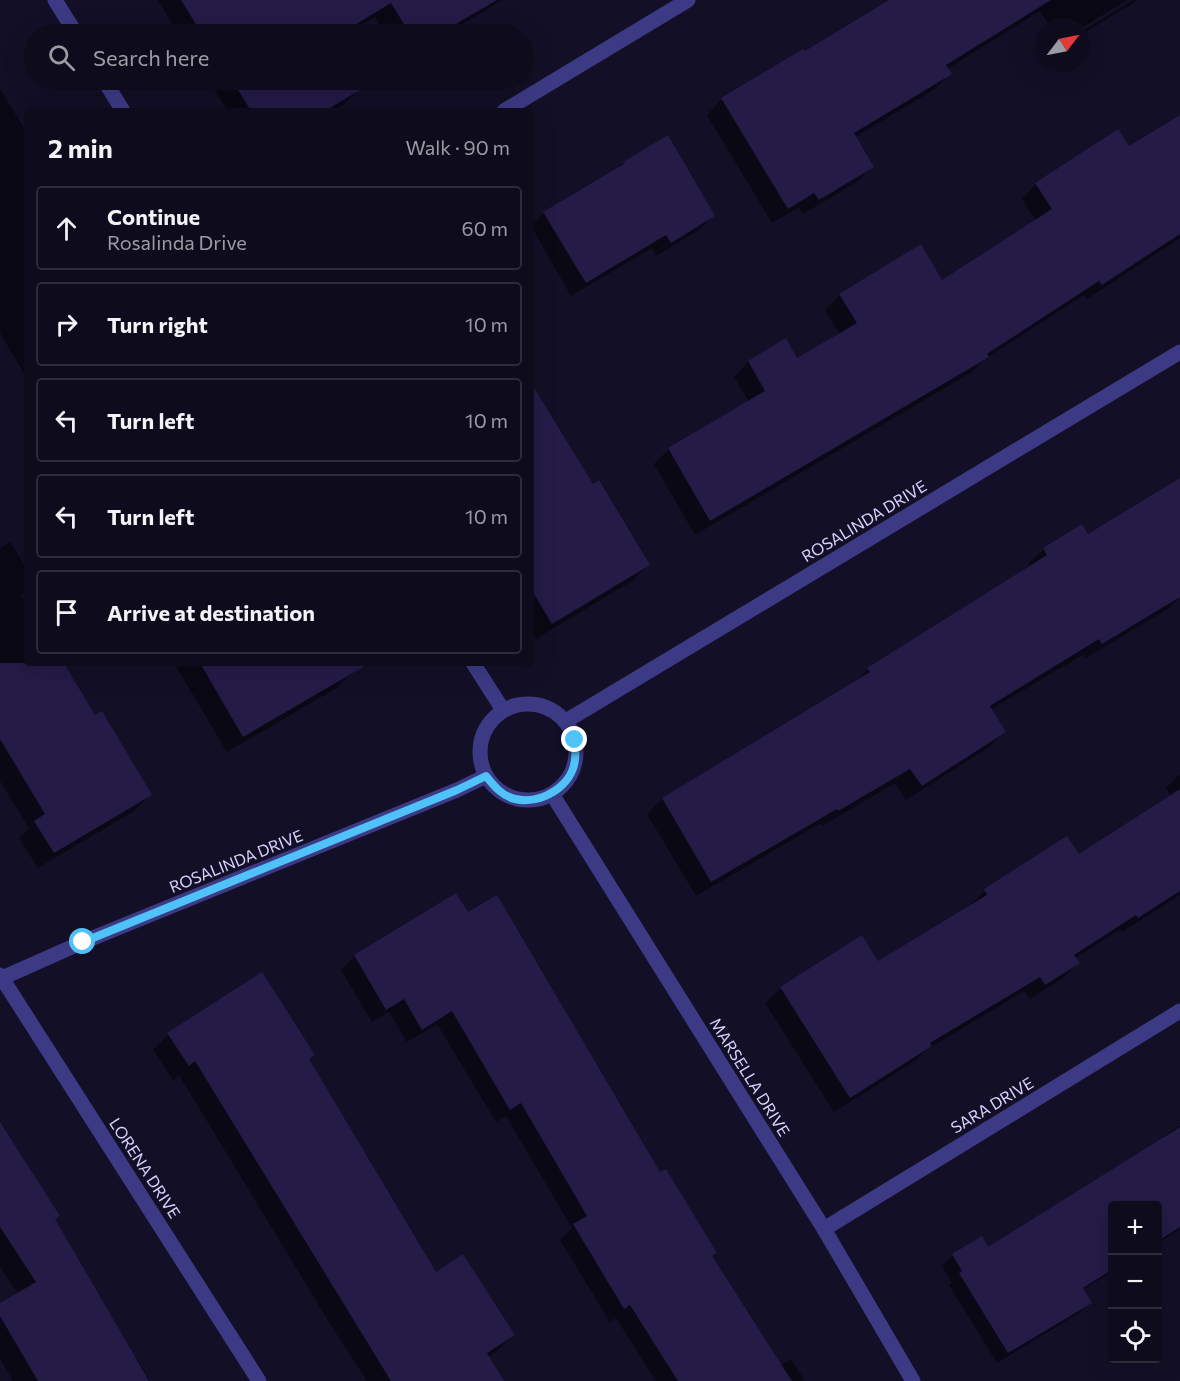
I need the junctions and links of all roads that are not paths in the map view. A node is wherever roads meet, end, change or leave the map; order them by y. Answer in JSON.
{"nodes":[{"id":1,"x":55,"y":0,"type":"edge"},
{"id":2,"x":688,"y":0,"type":"edge"},
{"id":3,"x":70,"y":24,"type":"edge"},
{"id":4,"x":110,"y":90,"type":"edge"},
{"id":5,"x":121,"y":108,"type":"edge"},
{"id":6,"x":509,"y":108,"type":"edge"},
{"id":7,"x":1180,"y":352,"type":"edge"},
{"id":8,"x":475,"y":666,"type":"edge"},
{"id":9,"x":502,"y":710,"type":"junction"},
{"id":10,"x":566,"y":721,"type":"junction"},
{"id":11,"x":486,"y":776,"type":"junction"},
{"id":12,"x":552,"y":794,"type":"junction"},
{"id":13,"x":1,"y":977,"type":"edge"},
{"id":14,"x":1180,"y":1011,"type":"edge"},
{"id":15,"x":824,"y":1229,"type":"junction"},
{"id":16,"x":259,"y":1381,"type":"edge"},
{"id":17,"x":913,"y":1381,"type":"edge"}],
"edges":[{"from":1,"to":3,"type":"street"},
{"from":2,"to":6,"type":"street"},
{"from":4,"to":5,"type":"street"},
{"from":7,"to":10,"type":"street","name":"ROSALINDA DRIVE"},
{"from":8,"to":9,"type":"street"},
{"from":9,"to":10,"type":"street"},
{"from":9,"to":11,"type":"street"},
{"from":10,"to":12,"type":"street"},
{"from":11,"to":12,"type":"street"},
{"from":11,"to":13,"type":"street","name":"ROSALINDA DRIVE"},
{"from":12,"to":15,"type":"street","name":"MARSELLA DRIVE"},
{"from":13,"to":16,"type":"street","name":"LORENA DRIVE"},
{"from":14,"to":15,"type":"street","name":"SARA DRIVE"},
{"from":15,"to":17,"type":"street","name":"MARSELLA DRIVE"}]}
